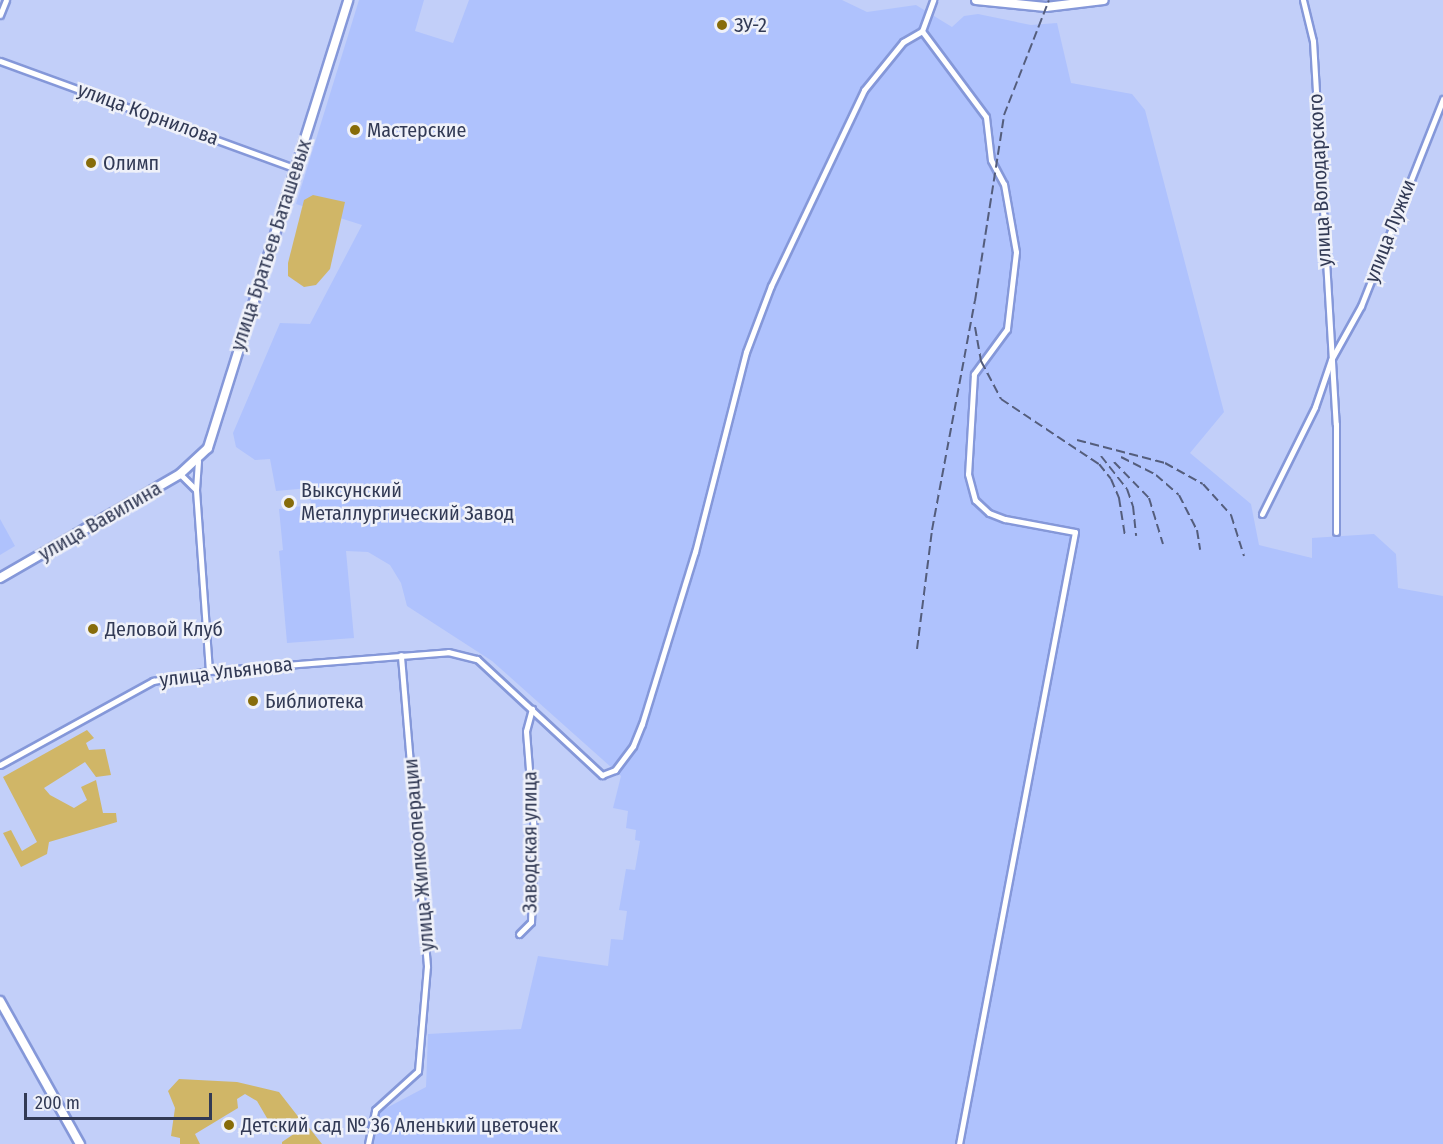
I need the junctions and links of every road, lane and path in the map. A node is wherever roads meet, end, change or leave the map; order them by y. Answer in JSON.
{"nodes":[{"id":1,"x":6,"y":0,"type":"edge"},
{"id":2,"x":348,"y":0,"type":"edge"},
{"id":3,"x":933,"y":0,"type":"edge"},
{"id":4,"x":976,"y":0,"type":"edge"},
{"id":5,"x":1104,"y":0,"type":"edge"},
{"id":6,"x":1303,"y":0,"type":"edge"},
{"id":7,"x":0,"y":15,"type":"edge"},
{"id":8,"x":922,"y":31,"type":"junction"},
{"id":9,"x":0,"y":61,"type":"edge"},
{"id":10,"x":1443,"y":99,"type":"edge"},
{"id":11,"x":296,"y":169,"type":"junction"},
{"id":12,"x":1331,"y":360,"type":"junction"},
{"id":13,"x":198,"y":461,"type":"junction"},
{"id":14,"x":180,"y":474,"type":"junction"},
{"id":15,"x":196,"y":490,"type":"junction"},
{"id":16,"x":1262,"y":514,"type":"dead end"},
{"id":17,"x":1336,"y":532,"type":"dead end"},
{"id":18,"x":0,"y":578,"type":"edge"},
{"id":19,"x":401,"y":655,"type":"junction"},
{"id":20,"x":209,"y":671,"type":"junction"},
{"id":21,"x":532,"y":709,"type":"junction"},
{"id":22,"x":0,"y":765,"type":"edge"},
{"id":23,"x":519,"y":934,"type":"dead end"},
{"id":24,"x":0,"y":1001,"type":"edge"},
{"id":25,"x":4,"y":1017,"type":"edge"},
{"id":26,"x":80,"y":1144,"type":"edge"},
{"id":27,"x":368,"y":1144,"type":"edge"},
{"id":28,"x":958,"y":1144,"type":"edge"}],
"edges":[{"from":1,"to":7,"type":"street"},
{"from":2,"to":11,"type":"street","name":"улица Братьев Баташевых"},
{"from":3,"to":8,"type":"street"},
{"from":4,"to":5,"type":"street"},
{"from":6,"to":12,"type":"street","name":"улица Володарского"},
{"from":8,"to":21,"type":"street","name":"улица Ульянова"},
{"from":8,"to":28,"type":"street"},
{"from":9,"to":11,"type":"street","name":"улица Корнилова"},
{"from":10,"to":12,"type":"street","name":"улица Лужки"},
{"from":11,"to":13,"type":"street","name":"улица Братьев Баташевых"},
{"from":12,"to":16,"type":"street"},
{"from":12,"to":17,"type":"street","name":"улица Володарского"},
{"from":13,"to":14,"type":"street","name":"улица Вавилина"},
{"from":13,"to":15,"type":"street","name":"улица Братьев Баташевых"},
{"from":14,"to":15,"type":"street"},
{"from":14,"to":18,"type":"street","name":"улица Вавилина"},
{"from":15,"to":20,"type":"street","name":"улица Братьев Баташевых"},
{"from":19,"to":20,"type":"street","name":"улица Ульянова"},
{"from":19,"to":21,"type":"street","name":"улица Ульянова"},
{"from":19,"to":27,"type":"street","name":"улица Жилкооперации"},
{"from":20,"to":22,"type":"street","name":"улица Ульянова"},
{"from":21,"to":23,"type":"street","name":"Заводская улица"},
{"from":24,"to":25,"type":"street"},
{"from":25,"to":26,"type":"street"}]}
